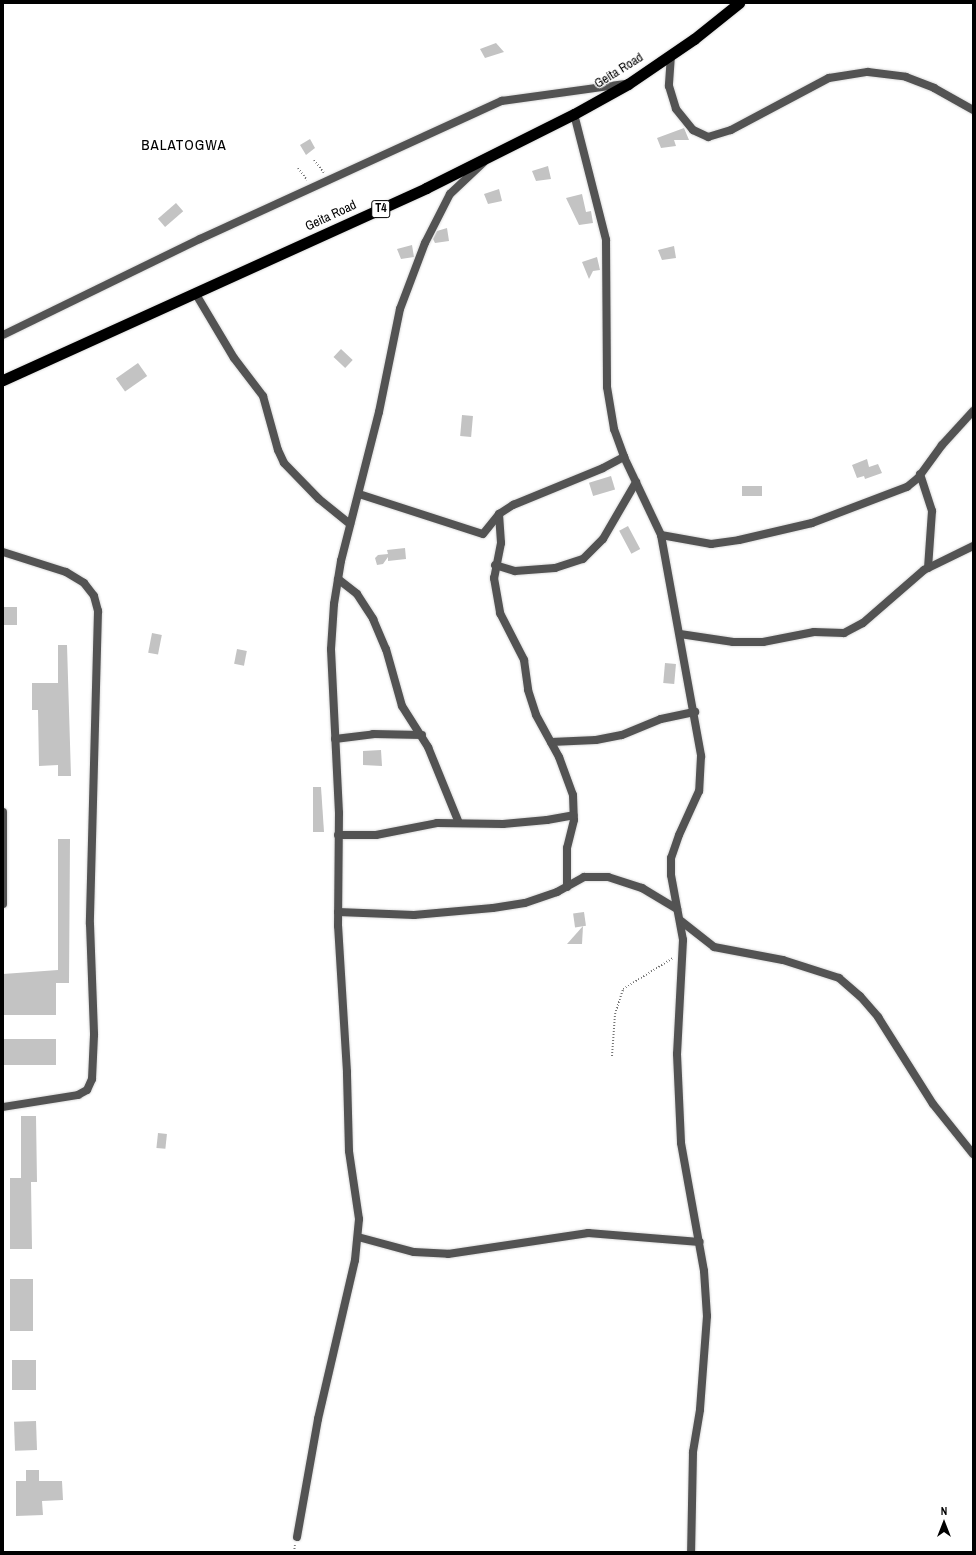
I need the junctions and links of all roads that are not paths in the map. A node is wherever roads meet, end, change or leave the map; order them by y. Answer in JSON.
{"nodes":[{"id":1,"x":739,"y":3,"type":"edge"},
{"id":2,"x":670,"y":55,"type":"junction"},
{"id":3,"x":628,"y":84,"type":"junction"},
{"id":4,"x":973,"y":110,"type":"edge"},
{"id":5,"x":574,"y":114,"type":"junction"},
{"id":6,"x":490,"y":156,"type":"junction"},
{"id":7,"x":201,"y":291,"type":"junction"},
{"id":8,"x":3,"y":336,"type":"edge"},
{"id":9,"x":3,"y":380,"type":"edge"},
{"id":10,"x":973,"y":411,"type":"edge"},
{"id":11,"x":624,"y":457,"type":"junction"},
{"id":12,"x":920,"y":474,"type":"junction"},
{"id":13,"x":636,"y":482,"type":"junction"},
{"id":14,"x":359,"y":494,"type":"junction"},
{"id":15,"x":499,"y":514,"type":"junction"},
{"id":16,"x":350,"y":524,"type":"junction"},
{"id":17,"x":660,"y":535,"type":"junction"},
{"id":18,"x":973,"y":546,"type":"edge"},
{"id":19,"x":3,"y":552,"type":"edge"},
{"id":20,"x":495,"y":565,"type":"junction"},
{"id":21,"x":928,"y":568,"type":"junction"},
{"id":22,"x":338,"y":579,"type":"junction"},
{"id":23,"x":680,"y":634,"type":"junction"},
{"id":24,"x":695,"y":712,"type":"junction"},
{"id":25,"x":422,"y":735,"type":"junction"},
{"id":26,"x":335,"y":739,"type":"junction"},
{"id":27,"x":551,"y":742,"type":"junction"},
{"id":28,"x":3,"y":812,"type":"edge"},
{"id":29,"x":574,"y":815,"type":"junction"},
{"id":30,"x":459,"y":823,"type":"junction"},
{"id":31,"x":338,"y":835,"type":"junction"},
{"id":32,"x":567,"y":886,"type":"junction"},
{"id":33,"x":3,"y":904,"type":"edge"},
{"id":34,"x":677,"y":909,"type":"junction"},
{"id":35,"x":338,"y":912,"type":"junction"},
{"id":36,"x":680,"y":921,"type":"junction"},
{"id":37,"x":3,"y":1107,"type":"edge"},
{"id":38,"x":973,"y":1154,"type":"edge"},
{"id":39,"x":358,"y":1237,"type":"junction"},
{"id":40,"x":700,"y":1242,"type":"junction"},
{"id":41,"x":297,"y":1537,"type":"dead end"},
{"id":42,"x":691,"y":1552,"type":"edge"}],
"edges":[{"from":1,"to":2,"type":"highway","name":"Geita Road","number":"T4"},
{"from":2,"to":3,"type":"highway","name":"Geita Road","number":"T4"},
{"from":2,"to":4,"type":"street"},
{"from":3,"to":5,"type":"highway","name":"Geita Road","number":"T4"},
{"from":3,"to":8,"type":"street"},
{"from":5,"to":6,"type":"highway","name":"Geita Road","number":"T4"},
{"from":5,"to":11,"type":"street"},
{"from":6,"to":7,"type":"highway","name":"Geita Road","number":"T4"},
{"from":6,"to":14,"type":"street"},
{"from":7,"to":9,"type":"highway","name":"Geita Road","number":"T4"},
{"from":7,"to":16,"type":"street"},
{"from":10,"to":12,"type":"street"},
{"from":11,"to":13,"type":"street"},
{"from":11,"to":15,"type":"street"},
{"from":12,"to":17,"type":"street"},
{"from":12,"to":21,"type":"street"},
{"from":13,"to":17,"type":"street"},
{"from":13,"to":20,"type":"street"},
{"from":14,"to":15,"type":"street"},
{"from":14,"to":16,"type":"street"},
{"from":15,"to":20,"type":"street"},
{"from":16,"to":22,"type":"street"},
{"from":17,"to":23,"type":"street"},
{"from":18,"to":21,"type":"street"},
{"from":19,"to":37,"type":"street"},
{"from":20,"to":27,"type":"street"},
{"from":21,"to":23,"type":"street"},
{"from":22,"to":25,"type":"street"},
{"from":22,"to":26,"type":"street"},
{"from":23,"to":24,"type":"street"},
{"from":24,"to":27,"type":"street"},
{"from":24,"to":34,"type":"street"},
{"from":25,"to":26,"type":"street"},
{"from":25,"to":30,"type":"street"},
{"from":26,"to":31,"type":"street"},
{"from":27,"to":29,"type":"street"},
{"from":28,"to":33,"type":"street"},
{"from":29,"to":30,"type":"street"},
{"from":29,"to":32,"type":"street"},
{"from":30,"to":31,"type":"street"},
{"from":31,"to":35,"type":"street"},
{"from":32,"to":34,"type":"street"},
{"from":32,"to":35,"type":"street"},
{"from":34,"to":36,"type":"street"},
{"from":35,"to":39,"type":"street"},
{"from":36,"to":38,"type":"street"},
{"from":36,"to":40,"type":"street"},
{"from":39,"to":40,"type":"street"},
{"from":39,"to":41,"type":"street"},
{"from":40,"to":42,"type":"street"}]}
